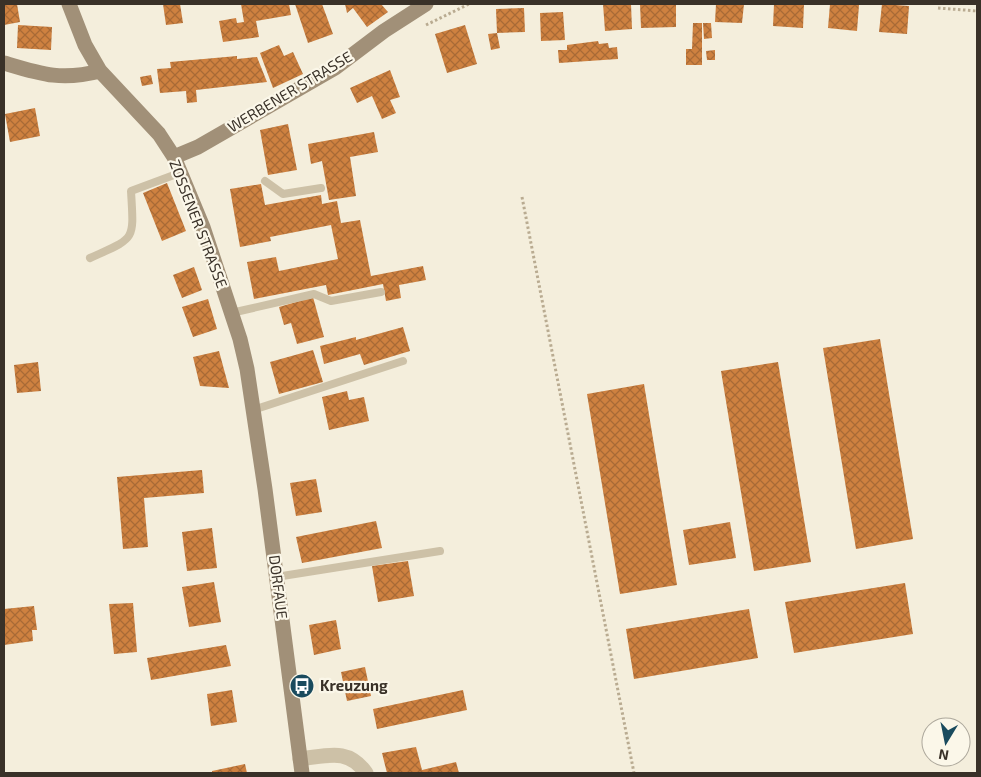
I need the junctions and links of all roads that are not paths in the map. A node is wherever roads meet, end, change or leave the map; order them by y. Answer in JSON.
{"nodes":[{"id":1,"x":69,"y":4,"type":"edge"},
{"id":2,"x":426,"y":4,"type":"edge"},
{"id":3,"x":4,"y":63,"type":"edge"},
{"id":4,"x":100,"y":71,"type":"junction"},
{"id":5,"x":174,"y":158,"type":"junction"},
{"id":6,"x":182,"y":172,"type":"junction"},
{"id":7,"x":265,"y":181,"type":"dead end"},
{"id":8,"x":321,"y":188,"type":"dead end"},
{"id":9,"x":90,"y":258,"type":"dead end"},
{"id":10,"x":381,"y":292,"type":"dead end"},
{"id":11,"x":231,"y":312,"type":"junction"},
{"id":12,"x":403,"y":361,"type":"dead end"},
{"id":13,"x":254,"y":413,"type":"junction"},
{"id":14,"x":440,"y":551,"type":"dead end"},
{"id":15,"x":276,"y":577,"type":"junction"},
{"id":16,"x":301,"y":766,"type":"edge"},
{"id":17,"x":366,"y":773,"type":"edge"}],
"edges":[{"from":1,"to":4,"type":"main road","name":"ZOSSENER STRASSE"},
{"from":2,"to":5,"type":"main road","name":"WERBENER STRASSE"},
{"from":3,"to":4,"type":"main road"},
{"from":4,"to":5,"type":"main road","name":"ZOSSENER STRASSE"},
{"from":5,"to":6,"type":"main road","name":"ZOSSENER STRASSE"},
{"from":6,"to":9,"type":"lane"},
{"from":6,"to":11,"type":"main road","name":"ZOSSENER STRASSE"},
{"from":7,"to":8,"type":"lane"},
{"from":10,"to":11,"type":"lane"},
{"from":11,"to":13,"type":"main road","name":"ZOSSENER STRASSE"},
{"from":12,"to":13,"type":"lane"},
{"from":13,"to":15,"type":"main road","name":"DORFAUE"},
{"from":14,"to":15,"type":"lane"},
{"from":15,"to":16,"type":"main road","name":"DORFAUE"},
{"from":16,"to":17,"type":"street","name":"DORFAUE"}]}
